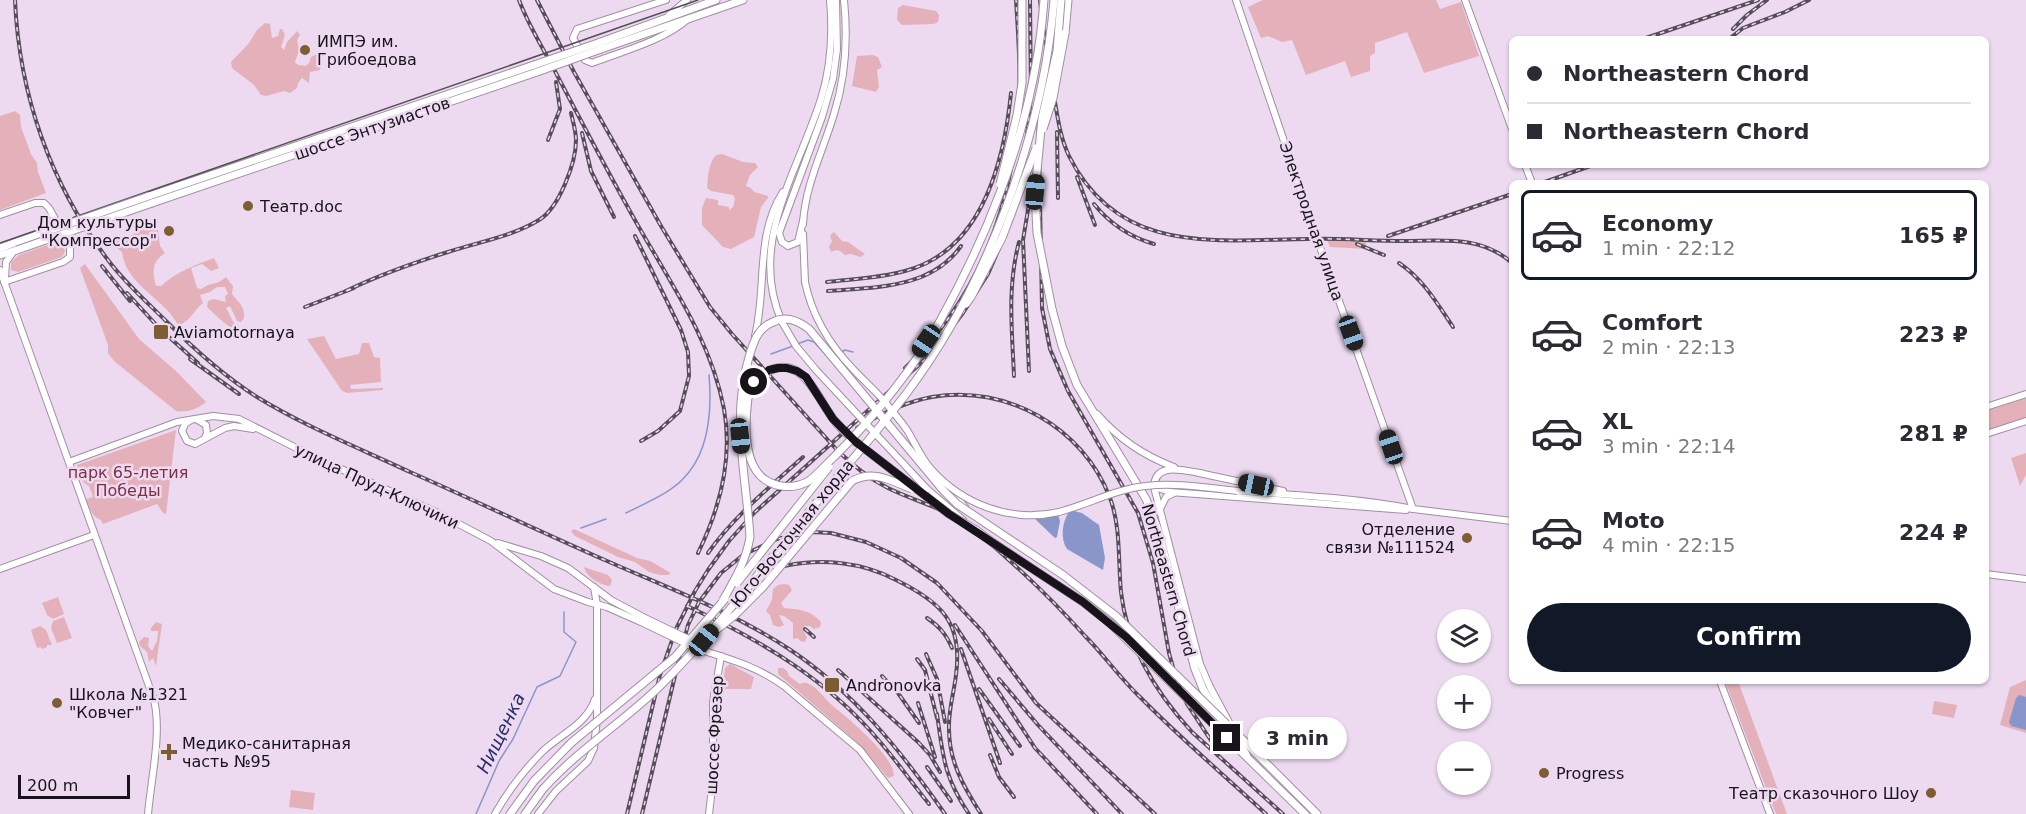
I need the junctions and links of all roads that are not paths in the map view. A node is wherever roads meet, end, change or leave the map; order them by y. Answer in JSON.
{"nodes":[{"id":1,"x":666,"y":0,"type":"edge"},
{"id":2,"x":687,"y":0,"type":"edge"},
{"id":3,"x":716,"y":0,"type":"edge"},
{"id":4,"x":743,"y":0,"type":"edge"},
{"id":5,"x":830,"y":0,"type":"edge"},
{"id":6,"x":836,"y":0,"type":"edge"},
{"id":7,"x":844,"y":0,"type":"edge"},
{"id":8,"x":1022,"y":0,"type":"edge"},
{"id":9,"x":1044,"y":0,"type":"edge"},
{"id":10,"x":1054,"y":0,"type":"edge"},
{"id":11,"x":1061,"y":0,"type":"edge"},
{"id":12,"x":1068,"y":0,"type":"edge"},
{"id":13,"x":1236,"y":0,"type":"edge"},
{"id":14,"x":1466,"y":0,"type":"edge"},
{"id":15,"x":663,"y":19,"type":"junction"},
{"id":16,"x":689,"y":19,"type":"junction"},
{"id":17,"x":600,"y":46,"type":"junction"},
{"id":18,"x":822,"y":117,"type":"junction"},
{"id":19,"x":1509,"y":121,"type":"edge"},
{"id":20,"x":801,"y":157,"type":"junction"},
{"id":21,"x":790,"y":181,"type":"junction"},
{"id":22,"x":993,"y":210,"type":"junction"},
{"id":23,"x":0,"y":215,"type":"edge"},
{"id":24,"x":803,"y":221,"type":"junction"},
{"id":25,"x":0,"y":241,"type":"edge"},
{"id":26,"x":14,"y":247,"type":"junction"},
{"id":27,"x":0,"y":248,"type":"edge"},
{"id":28,"x":0,"y":255,"type":"edge"},
{"id":29,"x":0,"y":270,"type":"edge"},
{"id":30,"x":4,"y":282,"type":"junction"},
{"id":31,"x":957,"y":315,"type":"junction"},
{"id":32,"x":754,"y":342,"type":"junction"},
{"id":33,"x":2026,"y":394,"type":"edge"},
{"id":34,"x":1088,"y":404,"type":"junction"},
{"id":35,"x":1989,"y":407,"type":"edge"},
{"id":36,"x":194,"y":419,"type":"junction"},
{"id":37,"x":2026,"y":421,"type":"edge"},
{"id":38,"x":171,"y":425,"type":"junction"},
{"id":39,"x":183,"y":431,"type":"junction"},
{"id":40,"x":263,"y":431,"type":"junction"},
{"id":41,"x":1989,"y":433,"type":"edge"},
{"id":42,"x":203,"y":441,"type":"junction"},
{"id":43,"x":843,"y":447,"type":"junction"},
{"id":44,"x":69,"y":462,"type":"junction"},
{"id":45,"x":932,"y":470,"type":"junction"},
{"id":46,"x":1201,"y":473,"type":"junction"},
{"id":47,"x":1154,"y":487,"type":"junction"},
{"id":48,"x":1181,"y":492,"type":"junction"},
{"id":49,"x":922,"y":494,"type":"junction"},
{"id":50,"x":1304,"y":498,"type":"junction"},
{"id":51,"x":1413,"y":509,"type":"junction"},
{"id":52,"x":1160,"y":510,"type":"junction"},
{"id":53,"x":981,"y":521,"type":"junction"},
{"id":54,"x":1509,"y":521,"type":"edge"},
{"id":55,"x":976,"y":530,"type":"junction"},
{"id":56,"x":94,"y":535,"type":"junction"},
{"id":57,"x":491,"y":541,"type":"junction"},
{"id":58,"x":0,"y":569,"type":"edge"},
{"id":59,"x":1989,"y":574,"type":"edge"},
{"id":60,"x":2026,"y":579,"type":"edge"},
{"id":61,"x":594,"y":586,"type":"junction"},
{"id":62,"x":723,"y":600,"type":"junction"},
{"id":63,"x":597,"y":605,"type":"junction"},
{"id":64,"x":642,"y":620,"type":"junction"},
{"id":65,"x":699,"y":643,"type":"junction"},
{"id":66,"x":721,"y":656,"type":"junction"},
{"id":67,"x":1721,"y":684,"type":"edge"},
{"id":68,"x":597,"y":693,"type":"junction"},
{"id":69,"x":1223,"y":720,"type":"junction"},
{"id":70,"x":574,"y":727,"type":"junction"},
{"id":71,"x":1235,"y":735,"type":"junction"},
{"id":72,"x":595,"y":738,"type":"junction"},
{"id":73,"x":148,"y":814,"type":"edge"},
{"id":74,"x":495,"y":814,"type":"edge"},
{"id":75,"x":510,"y":814,"type":"edge"},
{"id":76,"x":525,"y":814,"type":"edge"},
{"id":77,"x":538,"y":814,"type":"edge"},
{"id":78,"x":709,"y":814,"type":"edge"},
{"id":79,"x":909,"y":814,"type":"edge"},
{"id":80,"x":1307,"y":814,"type":"edge"},
{"id":81,"x":1317,"y":814,"type":"edge"},
{"id":82,"x":1770,"y":814,"type":"edge"}],
"edges":[{"from":1,"to":16,"type":"street"},
{"from":2,"to":15,"type":"street"},
{"from":3,"to":15,"type":"main road","name":"шоссе Энтузиастов"},
{"from":4,"to":16,"type":"main road","name":"шоссе Энтузиастов"},
{"from":5,"to":20,"type":"street"},
{"from":6,"to":18,"type":"street"},
{"from":7,"to":24,"type":"street"},
{"from":8,"to":22,"type":"main road","bridge":true},
{"from":9,"to":22,"type":"main road","name":"Northeastern Chord","bridge":true},
{"from":10,"to":31,"type":"main road","name":"Юго-Восточная хорда","bridge":true},
{"from":11,"to":34,"type":"main road","name":"Northeastern Chord","bridge":true},
{"from":12,"to":31,"type":"main road","bridge":true},
{"from":13,"to":51,"type":"street","name":"Электродная улица"},
{"from":14,"to":19,"type":"street"},
{"from":15,"to":17,"type":"main road","name":"шоссе Энтузиастов"},
{"from":16,"to":17,"type":"main road","name":"шоссе Энтузиастов"},
{"from":17,"to":26,"type":"main road","name":"шоссе Энтузиастов","bridge":true},
{"from":18,"to":20,"type":"street"},
{"from":18,"to":24,"type":"street"},
{"from":20,"to":21,"type":"street"},
{"from":21,"to":32,"type":"street"},
{"from":21,"to":55,"type":"street","bridge":true},
{"from":22,"to":43,"type":"main road","name":"Northeastern Chord","bridge":true},
{"from":23,"to":30,"type":"street"},
{"from":24,"to":45,"type":"street","name":"Northeastern Chord","bridge":true},
{"from":25,"to":26,"type":"street"},
{"from":26,"to":27,"type":"main road","name":"шоссе Энтузиастов"},
{"from":26,"to":28,"type":"main road","name":"шоссе Энтузиастов"},
{"from":26,"to":30,"type":"street"},
{"from":29,"to":30,"type":"street"},
{"from":30,"to":44,"type":"street"},
{"from":31,"to":65,"type":"main road","name":"Юго-Восточная хорда","bridge":true},
{"from":32,"to":53,"type":"main road","name":"Northeastern Chord","bridge":true},
{"from":32,"to":62,"type":"main road","bridge":true},
{"from":33,"to":35,"type":"street"},
{"from":34,"to":46,"type":"street"},
{"from":34,"to":69,"type":"main road","name":"Northeastern Chord","bridge":true},
{"from":36,"to":38,"type":"street","name":"улица Пруд-Ключики"},
{"from":36,"to":39,"type":"street"},
{"from":36,"to":40,"type":"street","name":"улица Пруд-Ключики"},
{"from":36,"to":42,"type":"street"},
{"from":37,"to":41,"type":"street"},
{"from":38,"to":39,"type":"street"},
{"from":38,"to":44,"type":"street","name":"улица Пруд-Ключики"},
{"from":39,"to":42,"type":"street"},
{"from":40,"to":42,"type":"street","name":"улица Пруд-Ключики"},
{"from":40,"to":57,"type":"street","name":"улица Пруд-Ключики"},
{"from":43,"to":49,"type":"main road","name":"Northeastern Chord","bridge":true},
{"from":43,"to":62,"type":"main road","name":"Юго-Восточная хорда","bridge":true},
{"from":44,"to":56,"type":"street"},
{"from":45,"to":50,"type":"street","bridge":true},
{"from":45,"to":53,"type":"street","name":"Northeastern Chord","bridge":true},
{"from":46,"to":47,"type":"street"},
{"from":46,"to":50,"type":"street"},
{"from":47,"to":48,"type":"street"},
{"from":47,"to":52,"type":"street"},
{"from":48,"to":50,"type":"street"},
{"from":48,"to":52,"type":"street"},
{"from":49,"to":55,"type":"main road","name":"Northeastern Chord","bridge":true},
{"from":49,"to":65,"type":"main road","bridge":true},
{"from":50,"to":51,"type":"street"},
{"from":51,"to":54,"type":"street"},
{"from":52,"to":71,"type":"street"},
{"from":53,"to":69,"type":"main road","name":"Northeastern Chord","bridge":true},
{"from":55,"to":80,"type":"main road","name":"Northeastern Chord","bridge":true},
{"from":56,"to":58,"type":"street"},
{"from":56,"to":73,"type":"street"},
{"from":57,"to":61,"type":"street","name":"улица Пруд-Ключики"},
{"from":57,"to":63,"type":"street","name":"улица Пруд-Ключики"},
{"from":59,"to":60,"type":"street"},
{"from":61,"to":63,"type":"street"},
{"from":61,"to":64,"type":"street","name":"улица Пруд-Ключики"},
{"from":62,"to":75,"type":"main road","name":"Юго-Восточная хорда","bridge":true},
{"from":63,"to":64,"type":"street","name":"улица Пруд-Ключики"},
{"from":63,"to":68,"type":"street"},
{"from":64,"to":65,"type":"street","bridge":true},
{"from":65,"to":66,"type":"street"},
{"from":65,"to":76,"type":"main road","name":"Юго-Восточная хорда","bridge":true},
{"from":66,"to":78,"type":"street","name":"шоссе Фрезер"},
{"from":66,"to":79,"type":"street"},
{"from":67,"to":82,"type":"street"},
{"from":68,"to":70,"type":"street"},
{"from":68,"to":72,"type":"street"},
{"from":69,"to":81,"type":"main road","bridge":true},
{"from":70,"to":72,"type":"street"},
{"from":70,"to":74,"type":"street"},
{"from":71,"to":80,"type":"street"},
{"from":71,"to":81,"type":"street"},
{"from":72,"to":77,"type":"street"}]}
